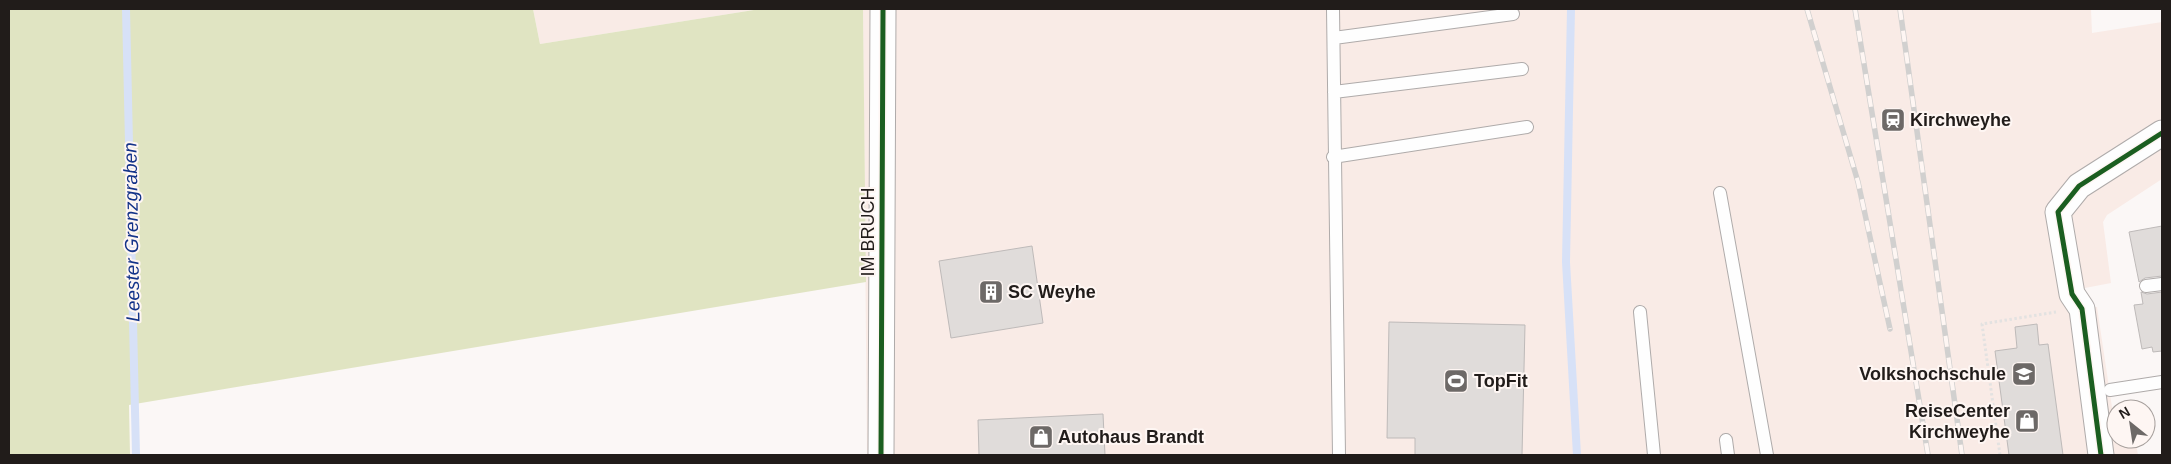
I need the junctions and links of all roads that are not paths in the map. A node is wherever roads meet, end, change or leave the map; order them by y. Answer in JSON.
{"nodes":[{"id":1,"x":882,"y":9,"type":"edge"},
{"id":2,"x":1333,"y":9,"type":"edge"},
{"id":3,"x":1513,"y":14,"type":"dead end"},
{"id":4,"x":1334,"y":38,"type":"junction"},
{"id":5,"x":1522,"y":69,"type":"dead end"},
{"id":6,"x":1334,"y":92,"type":"junction"},
{"id":7,"x":1527,"y":127,"type":"dead end"},
{"id":8,"x":2162,"y":133,"type":"edge"},
{"id":9,"x":1333,"y":157,"type":"junction"},
{"id":10,"x":1720,"y":193,"type":"dead end"},
{"id":11,"x":2162,"y":284,"type":"edge"},
{"id":12,"x":2146,"y":286,"type":"dead end"},
{"id":13,"x":1640,"y":312,"type":"dead end"},
{"id":14,"x":2162,"y":382,"type":"edge"},
{"id":15,"x":2110,"y":390,"type":"dead end"},
{"id":16,"x":1726,"y":440,"type":"dead end"},
{"id":17,"x":881,"y":455,"type":"edge"},
{"id":18,"x":1339,"y":455,"type":"edge"},
{"id":19,"x":1654,"y":455,"type":"edge"},
{"id":20,"x":1728,"y":455,"type":"edge"},
{"id":21,"x":1767,"y":455,"type":"edge"},
{"id":22,"x":2101,"y":455,"type":"edge"}],
"edges":[{"from":1,"to":17,"type":"street","name":"IM BRUCH"},
{"from":2,"to":4,"type":"lane"},
{"from":3,"to":4,"type":"lane"},
{"from":4,"to":6,"type":"lane"},
{"from":5,"to":6,"type":"lane"},
{"from":6,"to":9,"type":"lane"},
{"from":7,"to":9,"type":"lane"},
{"from":8,"to":22,"type":"street"},
{"from":9,"to":18,"type":"lane"},
{"from":10,"to":21,"type":"lane"},
{"from":11,"to":12,"type":"lane"},
{"from":13,"to":19,"type":"lane"},
{"from":14,"to":15,"type":"lane"},
{"from":16,"to":20,"type":"lane"}]}
